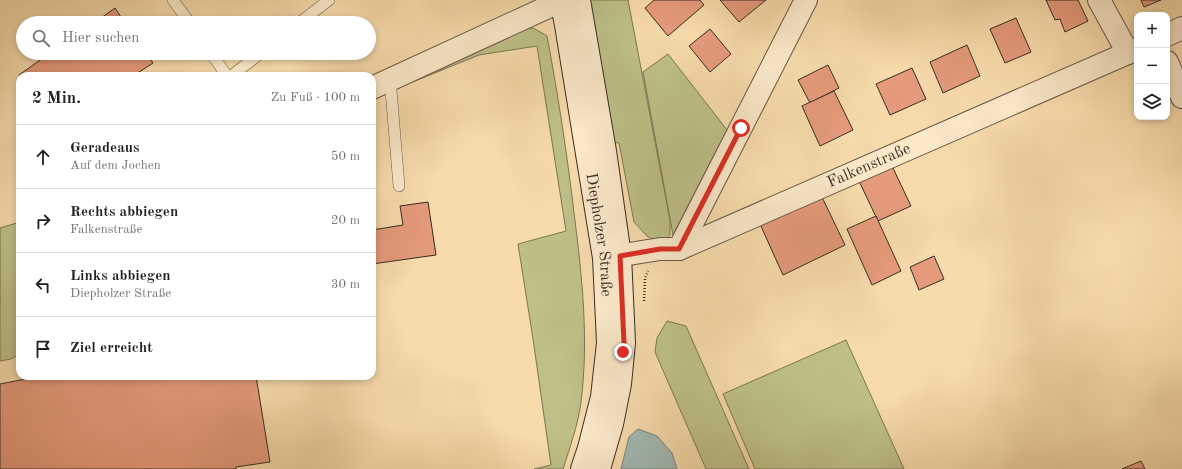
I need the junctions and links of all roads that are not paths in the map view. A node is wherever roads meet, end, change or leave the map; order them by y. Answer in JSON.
{"nodes":[{"id":1,"x":173,"y":0,"type":"edge"},
{"id":2,"x":329,"y":0,"type":"edge"},
{"id":3,"x":567,"y":0,"type":"edge"},
{"id":4,"x":806,"y":0,"type":"edge"},
{"id":5,"x":1099,"y":0,"type":"edge"},
{"id":6,"x":185,"y":16,"type":"edge"},
{"id":7,"x":308,"y":16,"type":"edge"},
{"id":8,"x":1182,"y":28,"type":"edge"},
{"id":9,"x":1170,"y":34,"type":"edge"},
{"id":10,"x":1133,"y":51,"type":"edge"},
{"id":11,"x":216,"y":60,"type":"edge"},
{"id":12,"x":252,"y":60,"type":"edge"},
{"id":13,"x":1170,"y":69,"type":"edge"},
{"id":14,"x":224,"y":72,"type":"edge"},
{"id":15,"x":236,"y":72,"type":"edge"},
{"id":16,"x":380,"y":84,"type":"edge"},
{"id":17,"x":1182,"y":96,"type":"edge"},
{"id":18,"x":399,"y":186,"type":"dead end"},
{"id":19,"x":679,"y":249,"type":"junction"},
{"id":20,"x":612,"y":257,"type":"junction"},
{"id":21,"x":582,"y":469,"type":"edge"},
{"id":22,"x":599,"y":469,"type":"edge"}],
"edges":[{"from":1,"to":6,"type":"lane"},
{"from":2,"to":7,"type":"lane"},
{"from":3,"to":16,"type":"street"},
{"from":3,"to":20,"type":"street","name":"Diepholzer Straße"},
{"from":4,"to":19,"type":"street"},
{"from":5,"to":10,"type":"street","name":"Falkenstraße"},
{"from":8,"to":9,"type":"street"},
{"from":10,"to":19,"type":"street","name":"Falkenstraße"},
{"from":11,"to":14,"type":"lane"},
{"from":12,"to":15,"type":"lane"},
{"from":13,"to":17,"type":"street"},
{"from":16,"to":18,"type":"lane"},
{"from":19,"to":20,"type":"street","name":"Falkenstraße"},
{"from":20,"to":21,"type":"street","name":"Diepholzer Straße"},
{"from":20,"to":22,"type":"street","name":"Diepholzer Straße"}]}
